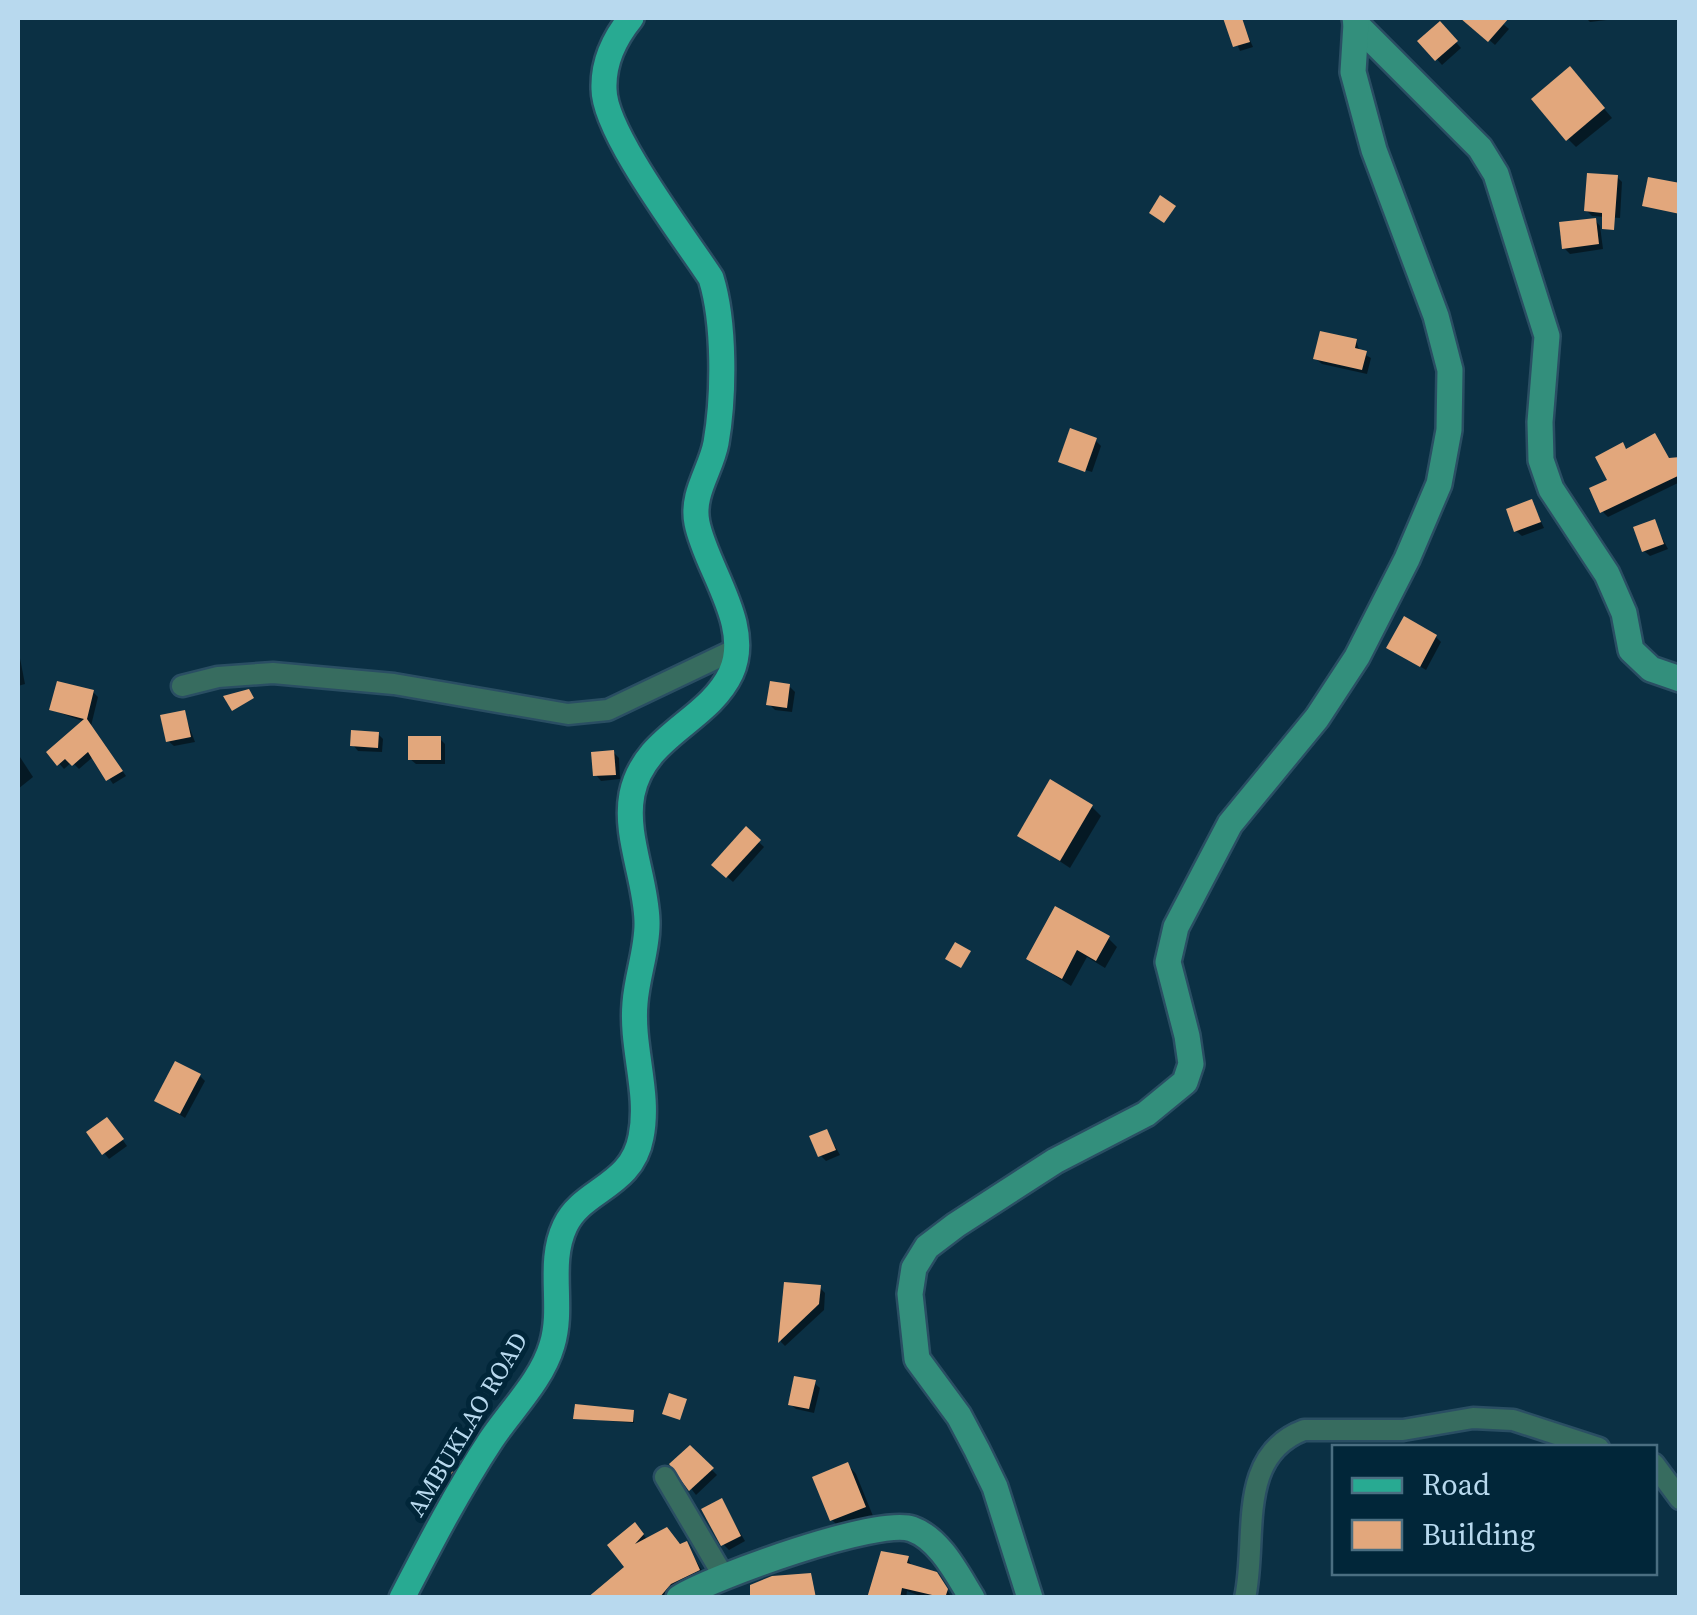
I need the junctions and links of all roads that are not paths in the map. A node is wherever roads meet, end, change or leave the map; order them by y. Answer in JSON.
{"nodes":[{"id":1,"x":631,"y":18,"type":"edge"},
{"id":2,"x":1355,"y":21,"type":"edge"},
{"id":3,"x":738,"y":648,"type":"junction"},
{"id":4,"x":1680,"y":680,"type":"edge"},
{"id":5,"x":182,"y":686,"type":"dead end"},
{"id":6,"x":1590,"y":1445,"type":"edge"},
{"id":7,"x":1657,"y":1468,"type":"edge"},
{"id":8,"x":665,"y":1476,"type":"dead end"},
{"id":9,"x":1680,"y":1499,"type":"edge"},
{"id":10,"x":724,"y":1577,"type":"junction"},
{"id":11,"x":402,"y":1598,"type":"edge"},
{"id":12,"x":678,"y":1598,"type":"edge"},
{"id":13,"x":972,"y":1598,"type":"edge"},
{"id":14,"x":1030,"y":1598,"type":"edge"},
{"id":15,"x":1245,"y":1598,"type":"edge"}],
"edges":[{"from":1,"to":3,"type":"main road"},
{"from":2,"to":4,"type":"street"},
{"from":2,"to":14,"type":"street"},
{"from":3,"to":5,"type":"street"},
{"from":3,"to":11,"type":"main road","name":"AMBUKLAO ROAD"},
{"from":6,"to":15,"type":"street"},
{"from":7,"to":9,"type":"street"},
{"from":8,"to":10,"type":"street"},
{"from":10,"to":12,"type":"street"},
{"from":10,"to":13,"type":"street"}]}
